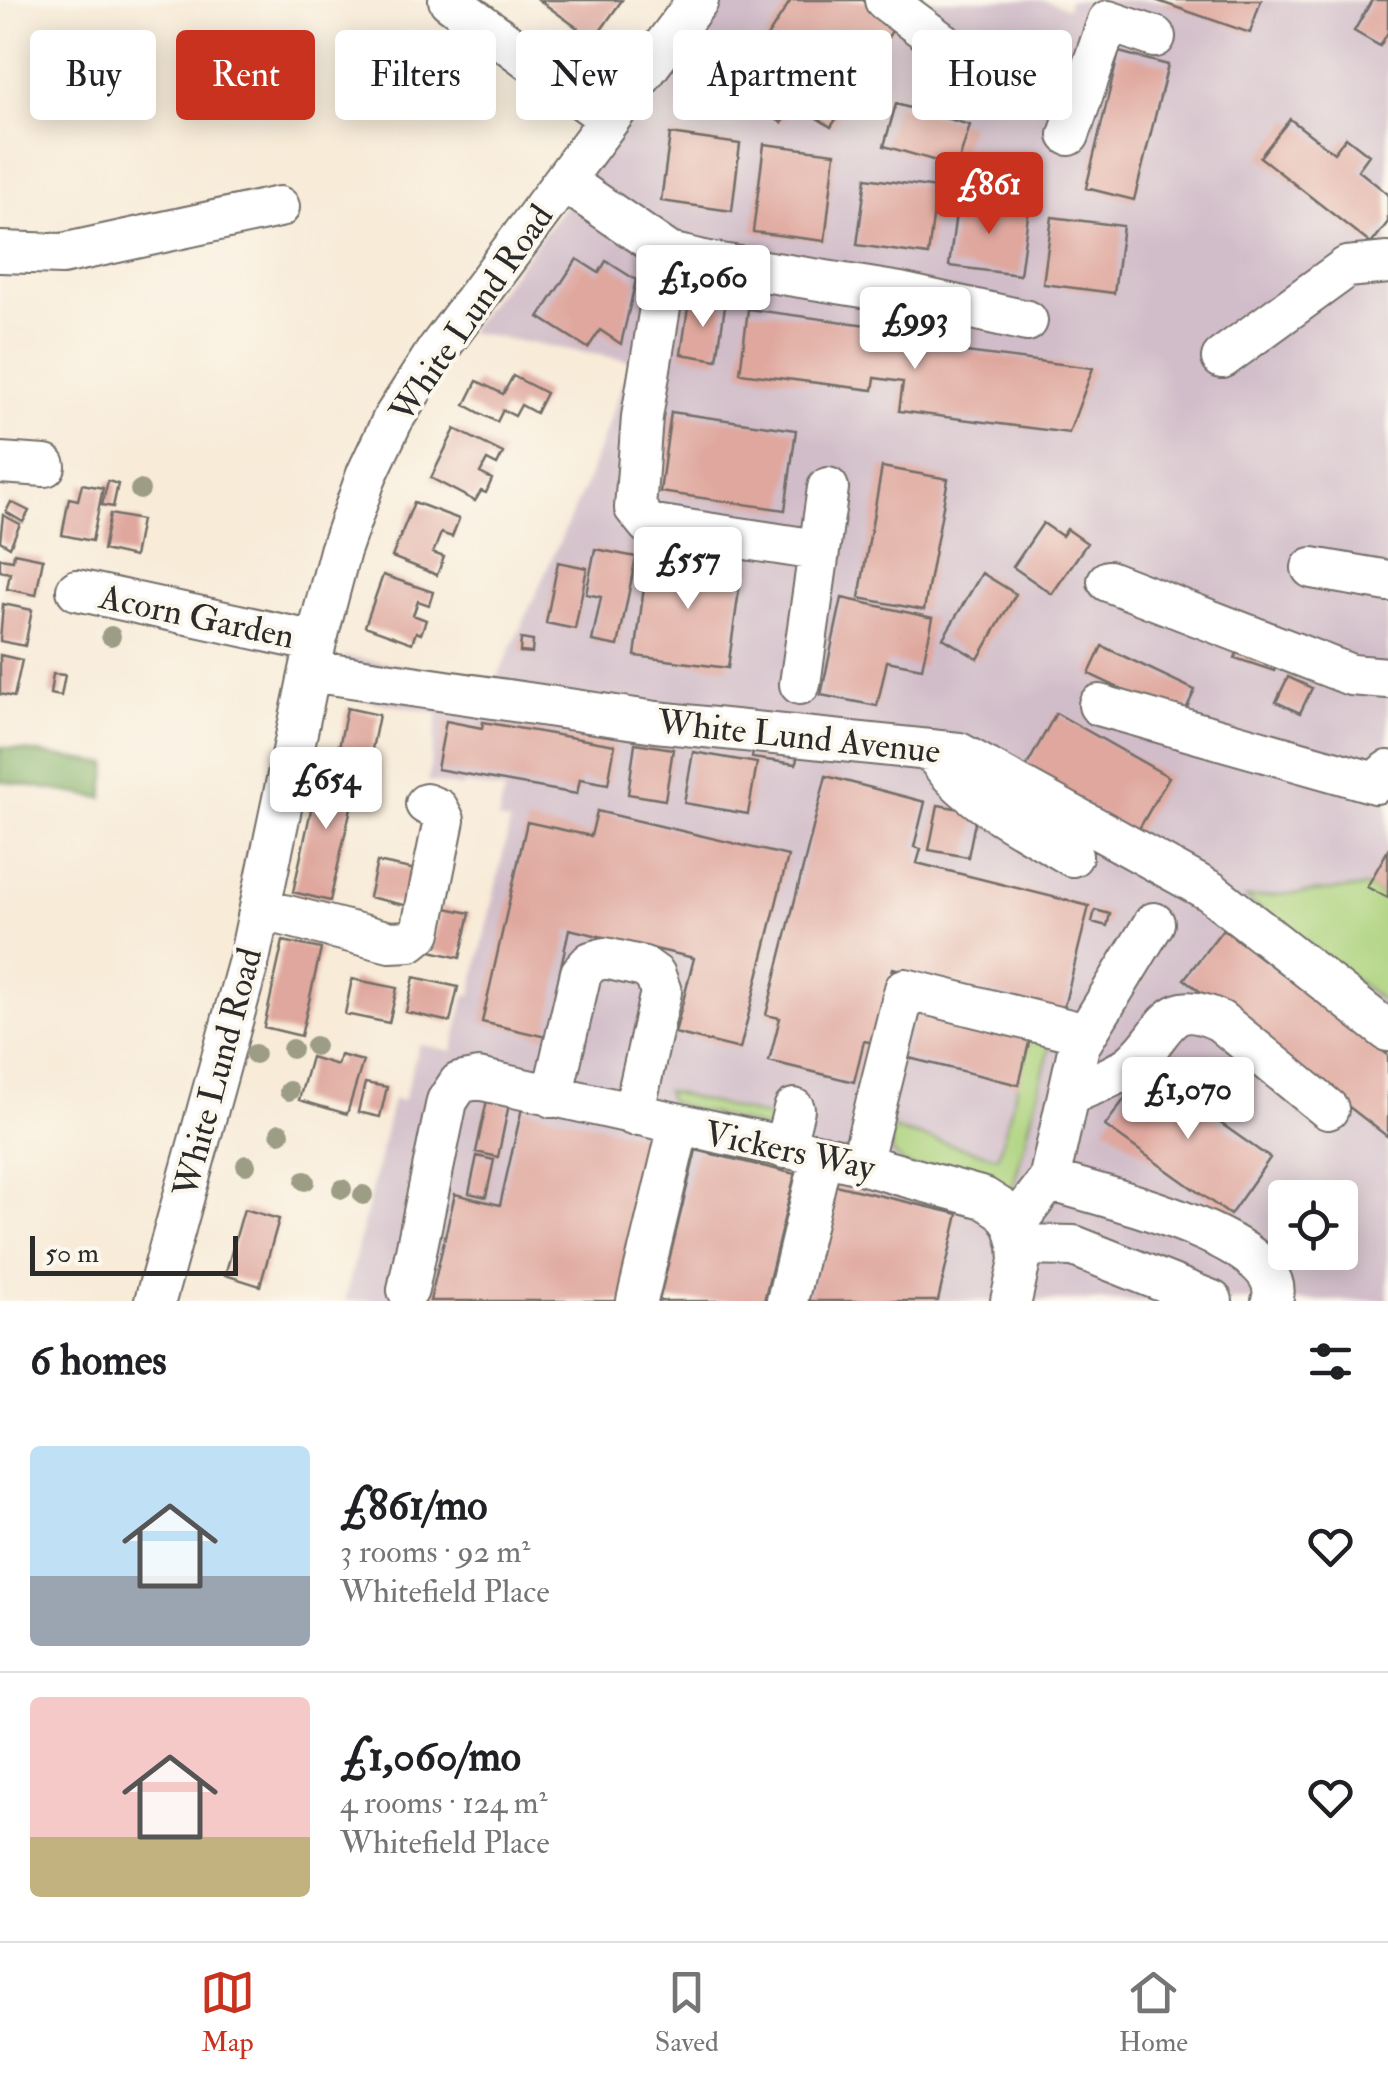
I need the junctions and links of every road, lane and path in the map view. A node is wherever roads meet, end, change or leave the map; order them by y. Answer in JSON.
{"nodes":[{"id":1,"x":449,"y":0,"type":"edge"},
{"id":2,"x":698,"y":0,"type":"edge"},
{"id":3,"x":885,"y":0,"type":"edge"},
{"id":4,"x":1155,"y":37,"type":"dead end"},
{"id":5,"x":516,"y":50,"type":"edge"},
{"id":6,"x":653,"y":59,"type":"edge"},
{"id":7,"x":607,"y":120,"type":"edge"},
{"id":8,"x":564,"y":181,"type":"junction"},
{"id":9,"x":279,"y":207,"type":"dead end"},
{"id":10,"x":0,"y":252,"type":"edge"},
{"id":11,"x":669,"y":253,"type":"junction"},
{"id":12,"x":1388,"y":264,"type":"edge"},
{"id":13,"x":1026,"y":321,"type":"dead end"},
{"id":14,"x":1222,"y":358,"type":"dead end"},
{"id":15,"x":0,"y":463,"type":"edge"},
{"id":16,"x":45,"y":466,"type":"dead end"},
{"id":17,"x":828,"y":488,"type":"dead end"},
{"id":18,"x":817,"y":550,"type":"junction"},
{"id":19,"x":1312,"y":568,"type":"dead end"},
{"id":20,"x":1108,"y":581,"type":"dead end"},
{"id":21,"x":1388,"y":581,"type":"edge"},
{"id":22,"x":72,"y":589,"type":"dead end"},
{"id":23,"x":313,"y":657,"type":"junction"},
{"id":24,"x":1388,"y":678,"type":"edge"},
{"id":25,"x":800,"y":684,"type":"dead end"},
{"id":26,"x":1099,"y":705,"type":"dead end"},
{"id":27,"x":933,"y":750,"type":"junction"},
{"id":28,"x":1388,"y":771,"type":"edge"},
{"id":29,"x":426,"y":804,"type":"dead end"},
{"id":30,"x":1072,"y":856,"type":"dead end"},
{"id":31,"x":260,"y":909,"type":"junction"},
{"id":32,"x":1154,"y":923,"type":"dead end"},
{"id":33,"x":1388,"y":1032,"type":"edge"},
{"id":34,"x":1086,"y":1034,"type":"junction"},
{"id":35,"x":1070,"y":1094,"type":"junction"},
{"id":36,"x":552,"y":1096,"type":"junction"},
{"id":37,"x":794,"y":1109,"type":"dead end"},
{"id":38,"x":1328,"y":1109,"type":"dead end"},
{"id":39,"x":634,"y":1115,"type":"junction"},
{"id":40,"x":680,"y":1126,"type":"junction"},
{"id":41,"x":803,"y":1151,"type":"junction"},
{"id":42,"x":861,"y":1164,"type":"junction"},
{"id":43,"x":1049,"y":1180,"type":"junction"},
{"id":44,"x":1016,"y":1235,"type":"junction"},
{"id":45,"x":408,"y":1290,"type":"dead end"},
{"id":46,"x":155,"y":1301,"type":"edge"},
{"id":47,"x":637,"y":1301,"type":"edge"},
{"id":48,"x":786,"y":1301,"type":"edge"},
{"id":49,"x":1011,"y":1301,"type":"edge"},
{"id":50,"x":1212,"y":1301,"type":"edge"},
{"id":51,"x":1272,"y":1301,"type":"edge"}],
"edges":[{"from":1,"to":5,"type":"street"},
{"from":2,"to":6,"type":"street","name":"White Lund Road"},
{"from":3,"to":4,"type":"street"},
{"from":7,"to":8,"type":"street","name":"White Lund Road"},
{"from":8,"to":11,"type":"street"},
{"from":8,"to":23,"type":"street","name":"White Lund Road"},
{"from":9,"to":10,"type":"street"},
{"from":11,"to":13,"type":"street"},
{"from":11,"to":18,"type":"street"},
{"from":12,"to":14,"type":"street"},
{"from":15,"to":16,"type":"street"},
{"from":17,"to":18,"type":"street"},
{"from":18,"to":25,"type":"street"},
{"from":19,"to":21,"type":"street"},
{"from":20,"to":24,"type":"street"},
{"from":22,"to":23,"type":"street","name":"Acorn Garden"},
{"from":23,"to":27,"type":"street","name":"White Lund Avenue"},
{"from":23,"to":31,"type":"street","name":"White Lund Road"},
{"from":26,"to":28,"type":"street"},
{"from":27,"to":30,"type":"street"},
{"from":27,"to":33,"type":"street","name":"White Lund Avenue"},
{"from":29,"to":31,"type":"street"},
{"from":31,"to":46,"type":"street","name":"White Lund Road"},
{"from":32,"to":34,"type":"street"},
{"from":34,"to":35,"type":"street"},
{"from":34,"to":42,"type":"street"},
{"from":35,"to":38,"type":"street"},
{"from":35,"to":43,"type":"street"},
{"from":36,"to":39,"type":"street","name":"Vickers Way"},
{"from":36,"to":39,"type":"street"},
{"from":36,"to":45,"type":"street","name":"Vickers Way"},
{"from":37,"to":41,"type":"street"},
{"from":39,"to":40,"type":"street","name":"Vickers Way"},
{"from":40,"to":41,"type":"street","name":"Vickers Way"},
{"from":40,"to":47,"type":"street"},
{"from":41,"to":42,"type":"street","name":"Vickers Way"},
{"from":41,"to":48,"type":"street"},
{"from":42,"to":44,"type":"street","name":"Vickers Way"},
{"from":43,"to":44,"type":"street"},
{"from":43,"to":51,"type":"street"},
{"from":44,"to":49,"type":"street"},
{"from":44,"to":50,"type":"street"}]}
